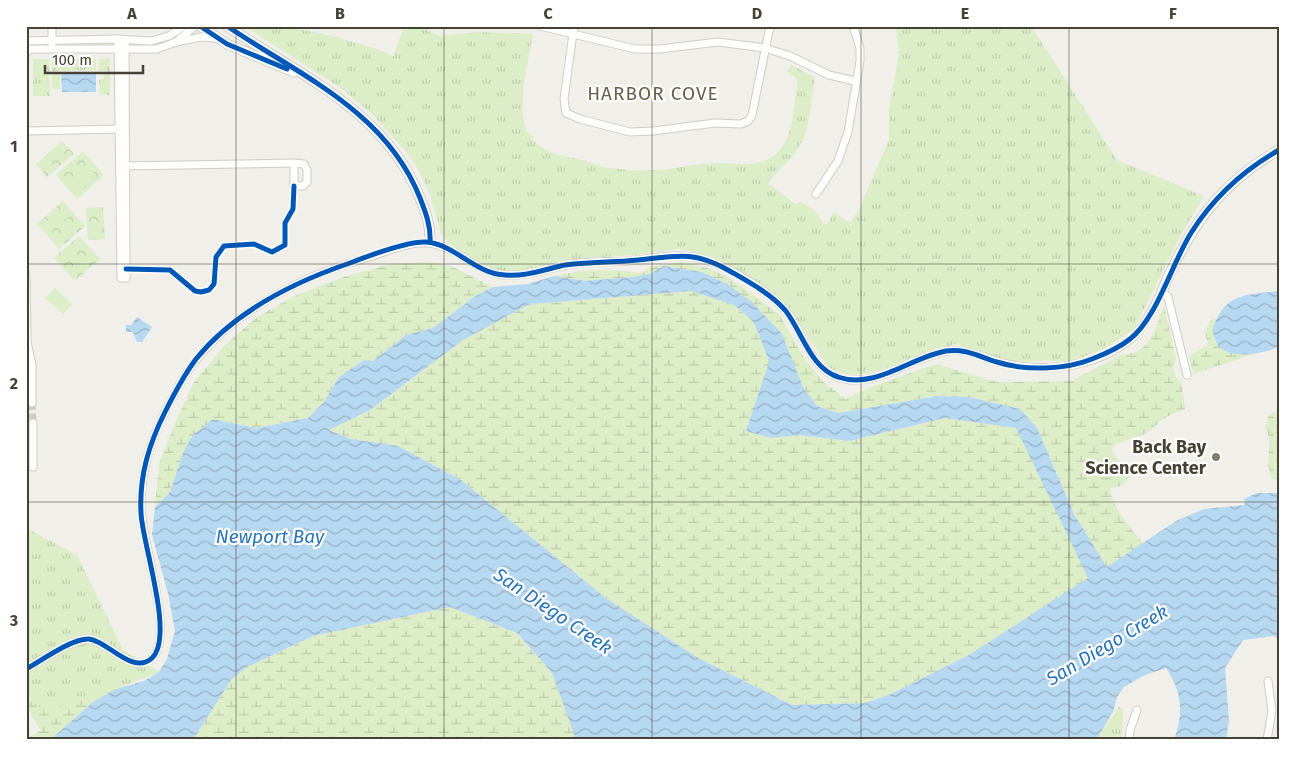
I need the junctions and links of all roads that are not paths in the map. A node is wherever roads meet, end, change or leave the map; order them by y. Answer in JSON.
{"nodes":[{"id":1,"x":52,"y":26,"type":"edge"},
{"id":2,"x":176,"y":26,"type":"edge"},
{"id":3,"x":184,"y":26,"type":"edge"},
{"id":4,"x":195,"y":26,"type":"edge"},
{"id":5,"x":200,"y":26,"type":"edge"},
{"id":6,"x":227,"y":26,"type":"edge"},
{"id":7,"x":540,"y":26,"type":"edge"},
{"id":8,"x":770,"y":26,"type":"edge"},
{"id":9,"x":853,"y":26,"type":"edge"},
{"id":10,"x":573,"y":30,"type":"edge"},
{"id":11,"x":170,"y":36,"type":"junction"},
{"id":12,"x":218,"y":38,"type":"junction"},
{"id":13,"x":52,"y":39,"type":"junction"},
{"id":14,"x":122,"y":40,"type":"junction"},
{"id":15,"x":26,"y":41,"type":"edge"},
{"id":16,"x":176,"y":42,"type":"junction"},
{"id":17,"x":765,"y":48,"type":"junction"},
{"id":18,"x":51,"y":49,"type":"junction"},
{"id":19,"x":122,"y":49,"type":"junction"},
{"id":20,"x":27,"y":51,"type":"edge"},
{"id":21,"x":312,"y":79,"type":"junction"},
{"id":22,"x":855,"y":81,"type":"junction"},
{"id":23,"x":123,"y":129,"type":"junction"},
{"id":24,"x":26,"y":130,"type":"edge"},
{"id":25,"x":1279,"y":150,"type":"edge"},
{"id":26,"x":294,"y":164,"type":"dead end"},
{"id":27,"x":123,"y":166,"type":"junction"},
{"id":28,"x":816,"y":194,"type":"dead end"},
{"id":29,"x":430,"y":242,"type":"junction"},
{"id":30,"x":26,"y":274,"type":"edge"},
{"id":31,"x":1162,"y":291,"type":"junction"},
{"id":32,"x":26,"y":342,"type":"edge"},
{"id":33,"x":1187,"y":375,"type":"dead end"},
{"id":34,"x":32,"y":403,"type":"tunnel mouth"},
{"id":35,"x":33,"y":423,"type":"tunnel mouth"},
{"id":36,"x":33,"y":467,"type":"dead end"},
{"id":37,"x":26,"y":669,"type":"edge"},
{"id":38,"x":1268,"y":681,"type":"dead end"},
{"id":39,"x":1137,"y":710,"type":"dead end"},
{"id":40,"x":1129,"y":740,"type":"edge"},
{"id":41,"x":1267,"y":740,"type":"edge"}],
"edges":[{"from":1,"to":13,"type":"street"},
{"from":2,"to":11,"type":"street"},
{"from":3,"to":11,"type":"street"},
{"from":4,"to":16,"type":"street"},
{"from":5,"to":12,"type":"street"},
{"from":6,"to":21,"type":"street"},
{"from":7,"to":10,"type":"street"},
{"from":8,"to":17,"type":"street"},
{"from":9,"to":22,"type":"street"},
{"from":10,"to":17,"type":"street"},
{"from":10,"to":17,"type":"street"},
{"from":11,"to":14,"type":"street"},
{"from":12,"to":16,"type":"street"},
{"from":12,"to":21,"type":"street"},
{"from":13,"to":14,"type":"street"},
{"from":13,"to":15,"type":"street"},
{"from":13,"to":18,"type":"street"},
{"from":14,"to":19,"type":"street"},
{"from":16,"to":19,"type":"street"},
{"from":17,"to":22,"type":"street"},
{"from":18,"to":19,"type":"street"},
{"from":18,"to":20,"type":"street"},
{"from":19,"to":23,"type":"street"},
{"from":21,"to":29,"type":"street"},
{"from":22,"to":28,"type":"street"},
{"from":23,"to":24,"type":"street"},
{"from":23,"to":27,"type":"street"},
{"from":25,"to":31,"type":"street"},
{"from":26,"to":27,"type":"street"},
{"from":27,"to":27,"type":"street"},
{"from":29,"to":31,"type":"street"},
{"from":29,"to":37,"type":"street"},
{"from":30,"to":32,"type":"street"},
{"from":31,"to":33,"type":"street"},
{"from":32,"to":34,"type":"street"},
{"from":35,"to":36,"type":"street"},
{"from":38,"to":41,"type":"street"},
{"from":39,"to":40,"type":"street"}]}
